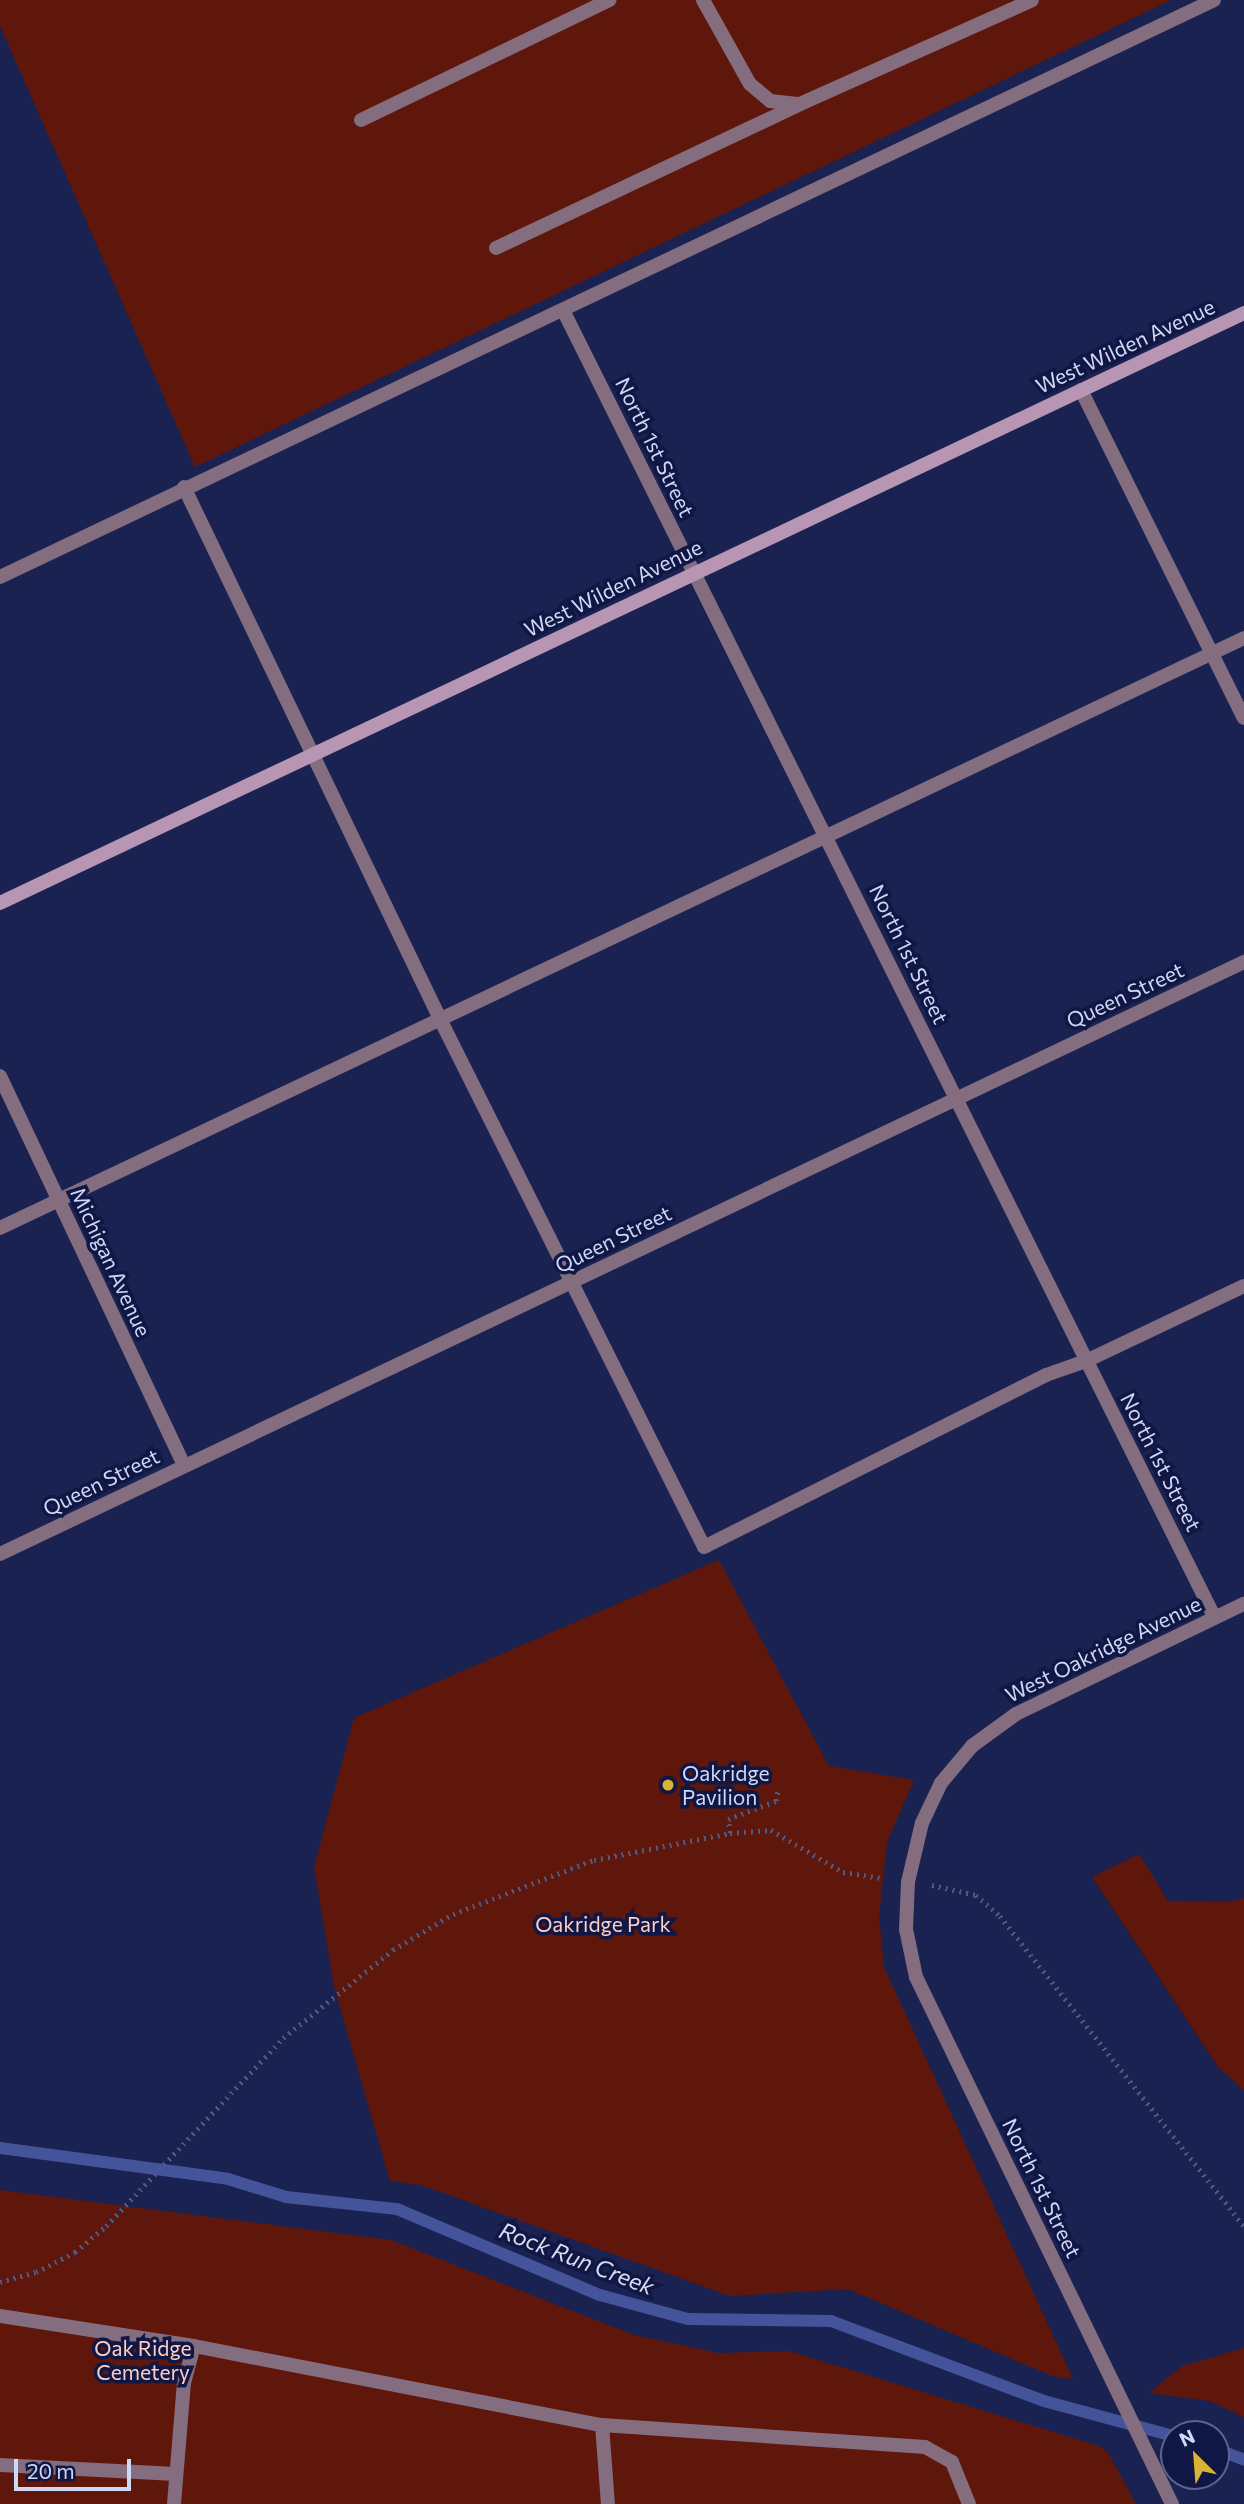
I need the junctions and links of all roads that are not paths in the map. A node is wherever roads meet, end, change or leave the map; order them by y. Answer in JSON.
{"nodes":[{"id":1,"x":609,"y":0,"type":"edge"},
{"id":2,"x":703,"y":0,"type":"edge"},
{"id":3,"x":1032,"y":0,"type":"edge"},
{"id":4,"x":1214,"y":0,"type":"edge"},
{"id":5,"x":800,"y":104,"type":"junction"},
{"id":6,"x":361,"y":120,"type":"dead end"},
{"id":7,"x":496,"y":248,"type":"dead end"},
{"id":8,"x":564,"y":310,"type":"junction"},
{"id":9,"x":1244,"y":313,"type":"edge"},
{"id":10,"x":1081,"y":390,"type":"junction"},
{"id":11,"x":184,"y":487,"type":"junction"},
{"id":12,"x":694,"y":573,"type":"junction"},
{"id":13,"x":0,"y":578,"type":"edge"},
{"id":14,"x":1244,"y":638,"type":"edge"},
{"id":15,"x":1213,"y":653,"type":"junction"},
{"id":16,"x":1244,"y":718,"type":"edge"},
{"id":17,"x":313,"y":755,"type":"junction"},
{"id":18,"x":827,"y":836,"type":"junction"},
{"id":19,"x":0,"y":903,"type":"edge"},
{"id":20,"x":1244,"y":962,"type":"edge"},
{"id":21,"x":440,"y":1019,"type":"junction"},
{"id":22,"x":0,"y":1076,"type":"edge"},
{"id":23,"x":956,"y":1097,"type":"junction"},
{"id":24,"x":59,"y":1200,"type":"junction"},
{"id":25,"x":0,"y":1228,"type":"edge"},
{"id":26,"x":572,"y":1282,"type":"junction"},
{"id":27,"x":1244,"y":1286,"type":"edge"},
{"id":28,"x":1086,"y":1361,"type":"junction"},
{"id":29,"x":184,"y":1465,"type":"junction"},
{"id":30,"x":0,"y":1554,"type":"edge"},
{"id":31,"x":1244,"y":1604,"type":"edge"},
{"id":32,"x":1215,"y":1618,"type":"junction"},
{"id":33,"x":908,"y":1882,"type":"joint"},
{"id":34,"x":0,"y":2316,"type":"edge"},
{"id":35,"x":194,"y":2346,"type":"junction"},
{"id":36,"x":602,"y":2424,"type":"junction"},
{"id":37,"x":0,"y":2465,"type":"edge"},
{"id":38,"x":176,"y":2474,"type":"junction"},
{"id":39,"x":1170,"y":2500,"type":"edge"},
{"id":40,"x":174,"y":2504,"type":"edge"},
{"id":41,"x":608,"y":2504,"type":"edge"},
{"id":42,"x":969,"y":2504,"type":"edge"}],
"edges":[{"from":1,"to":6,"type":"street"},
{"from":2,"to":5,"type":"street"},
{"from":3,"to":5,"type":"street"},
{"from":4,"to":8,"type":"street"},
{"from":5,"to":7,"type":"street"},
{"from":8,"to":11,"type":"street"},
{"from":8,"to":12,"type":"street","name":"North 1st Street"},
{"from":9,"to":10,"type":"street","name":"West Wilden Avenue"},
{"from":10,"to":12,"type":"street","name":"West Wilden Avenue"},
{"from":10,"to":15,"type":"street"},
{"from":11,"to":13,"type":"street"},
{"from":11,"to":17,"type":"street"},
{"from":12,"to":17,"type":"street","name":"West Wilden Avenue"},
{"from":12,"to":18,"type":"street","name":"North 1st Street"},
{"from":14,"to":15,"type":"street"},
{"from":15,"to":16,"type":"street"},
{"from":15,"to":18,"type":"street"},
{"from":17,"to":19,"type":"street","name":"West Wilden Avenue"},
{"from":17,"to":21,"type":"street"},
{"from":18,"to":21,"type":"street"},
{"from":18,"to":23,"type":"street","name":"North 1st Street"},
{"from":20,"to":23,"type":"street","name":"Queen Street"},
{"from":21,"to":24,"type":"street"},
{"from":21,"to":26,"type":"street"},
{"from":22,"to":24,"type":"street","name":"Michigan Avenue"},
{"from":23,"to":26,"type":"street","name":"Queen Street"},
{"from":23,"to":28,"type":"street","name":"North 1st Street"},
{"from":24,"to":25,"type":"street"},
{"from":24,"to":29,"type":"street","name":"Michigan Avenue"},
{"from":26,"to":28,"type":"street"},
{"from":26,"to":29,"type":"street","name":"Queen Street"},
{"from":27,"to":28,"type":"street"},
{"from":28,"to":32,"type":"street","name":"North 1st Street"},
{"from":29,"to":30,"type":"street","name":"Queen Street"},
{"from":31,"to":32,"type":"street","name":"West Oakridge Avenue"},
{"from":32,"to":33,"type":"street","name":"West Oakridge Avenue"},
{"from":33,"to":39,"type":"street","name":"North 1st Street"},
{"from":34,"to":35,"type":"street"},
{"from":35,"to":36,"type":"street"},
{"from":35,"to":38,"type":"street"},
{"from":36,"to":41,"type":"street"},
{"from":36,"to":42,"type":"street"},
{"from":37,"to":38,"type":"street"},
{"from":38,"to":40,"type":"street"}]}
